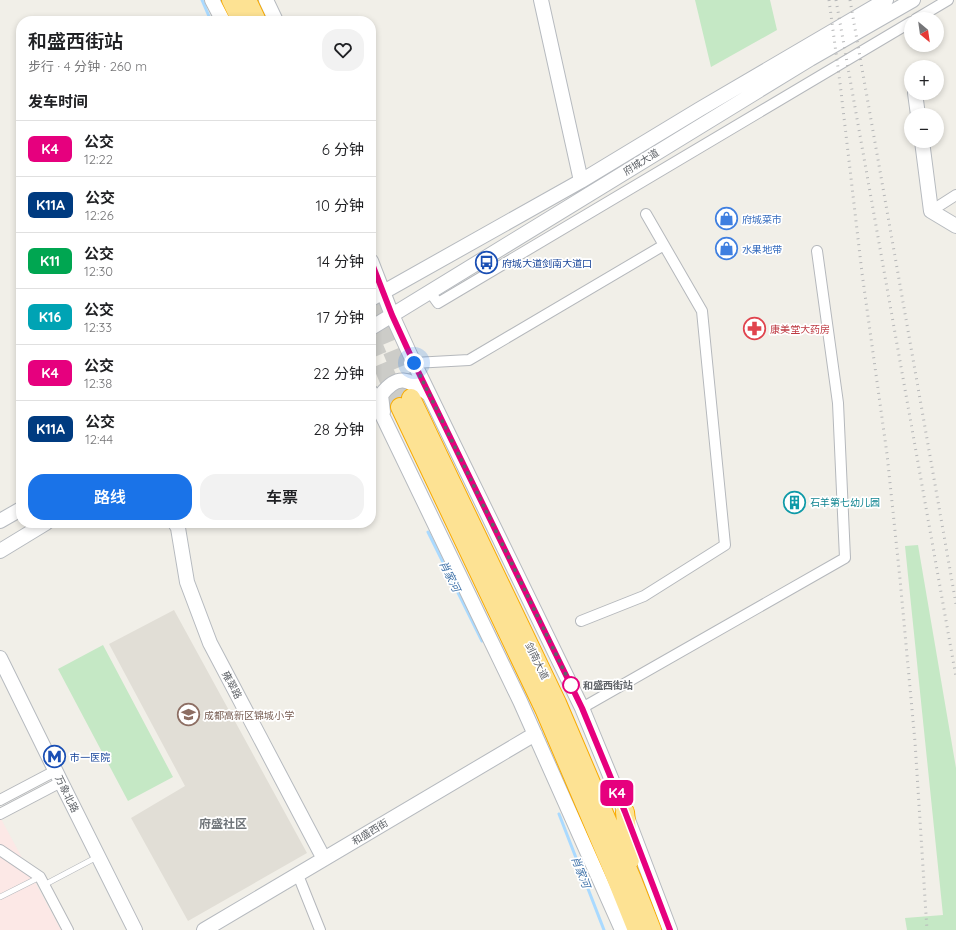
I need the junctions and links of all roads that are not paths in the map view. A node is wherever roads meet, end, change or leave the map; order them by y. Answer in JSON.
{"nodes":[{"id":1,"x":212,"y":0,"type":"edge"},
{"id":2,"x":231,"y":0,"type":"edge"},
{"id":3,"x":247,"y":0,"type":"edge"},
{"id":4,"x":266,"y":0,"type":"edge"},
{"id":5,"x":541,"y":0,"type":"edge"},
{"id":6,"x":886,"y":0,"type":"edge"},
{"id":7,"x":913,"y":0,"type":"edge"},
{"id":8,"x":948,"y":0,"type":"edge"},
{"id":9,"x":928,"y":12,"type":"edge"},
{"id":10,"x":220,"y":16,"type":"edge"},
{"id":11,"x":239,"y":16,"type":"edge"},
{"id":12,"x":255,"y":16,"type":"edge"},
{"id":13,"x":274,"y":16,"type":"edge"},
{"id":14,"x":904,"y":26,"type":"edge"},
{"id":15,"x":923,"y":148,"type":"edge"},
{"id":16,"x":581,"y":181,"type":"junction"},
{"id":17,"x":956,"y":195,"type":"edge"},
{"id":18,"x":931,"y":211,"type":"junction"},
{"id":19,"x":646,"y":214,"type":"dead end"},
{"id":20,"x":956,"y":226,"type":"edge"},
{"id":21,"x":664,"y":245,"type":"junction"},
{"id":22,"x":817,"y":251,"type":"dead end"},
{"id":23,"x":430,"y":292,"type":"junction"},
{"id":24,"x":377,"y":296,"type":"edge"},
{"id":25,"x":392,"y":315,"type":"junction"},
{"id":26,"x":376,"y":325,"type":"edge"},
{"id":27,"x":414,"y":363,"type":"junction"},
{"id":28,"x":430,"y":395,"type":"junction"},
{"id":29,"x":376,"y":403,"type":"edge"},
{"id":30,"x":384,"y":420,"type":"junction"},
{"id":31,"x":16,"y":512,"type":"edge"},
{"id":32,"x":0,"y":521,"type":"edge"},
{"id":33,"x":38,"y":528,"type":"edge"},
{"id":34,"x":178,"y":528,"type":"edge"},
{"id":35,"x":0,"y":551,"type":"edge"},
{"id":36,"x":581,"y":621,"type":"dead end"},
{"id":37,"x":0,"y":658,"type":"edge"},
{"id":38,"x":582,"y":708,"type":"junction"},
{"id":39,"x":536,"y":734,"type":"junction"},
{"id":40,"x":58,"y":776,"type":"junction"},
{"id":41,"x":0,"y":800,"type":"edge"},
{"id":42,"x":625,"y":812,"type":"junction"},
{"id":43,"x":0,"y":814,"type":"edge"},
{"id":44,"x":0,"y":850,"type":"edge"},
{"id":45,"x":98,"y":857,"type":"junction"},
{"id":46,"x":324,"y":859,"type":"junction"},
{"id":47,"x":612,"y":868,"type":"junction"},
{"id":48,"x":298,"y":875,"type":"junction"},
{"id":49,"x":632,"y":879,"type":"junction"},
{"id":50,"x":42,"y":881,"type":"junction"},
{"id":51,"x":0,"y":897,"type":"edge"},
{"id":52,"x":68,"y":930,"type":"edge"},
{"id":53,"x":135,"y":930,"type":"edge"},
{"id":54,"x":204,"y":930,"type":"edge"},
{"id":55,"x":320,"y":930,"type":"edge"},
{"id":56,"x":622,"y":930,"type":"edge"},
{"id":57,"x":625,"y":930,"type":"edge"},
{"id":58,"x":637,"y":930,"type":"edge"},
{"id":59,"x":652,"y":930,"type":"edge"},
{"id":60,"x":670,"y":930,"type":"edge"}],
"edges":[{"from":1,"to":10,"type":"main road"},
{"from":2,"to":11,"type":"highway"},
{"from":3,"to":12,"type":"highway"},
{"from":4,"to":13,"type":"main road"},
{"from":5,"to":16,"type":"main road"},
{"from":6,"to":16,"type":"main road","name":"府城大道"},
{"from":7,"to":23,"type":"main road","name":"府城大道"},
{"from":8,"to":9,"type":"street"},
{"from":14,"to":23,"type":"street"},
{"from":15,"to":18,"type":"main road"},
{"from":16,"to":24,"type":"main road","name":"府城大道"},
{"from":17,"to":18,"type":"street"},
{"from":18,"to":20,"type":"main road"},
{"from":19,"to":21,"type":"street"},
{"from":21,"to":27,"type":"street"},
{"from":21,"to":36,"type":"street"},
{"from":22,"to":38,"type":"street"},
{"from":23,"to":25,"type":"main road","name":"府城大道"},
{"from":24,"to":25,"type":"main road"},
{"from":25,"to":26,"type":"main road","name":"府城大道"},
{"from":25,"to":27,"type":"main road"},
{"from":27,"to":28,"type":"main road"},
{"from":28,"to":30,"type":"main road"},
{"from":28,"to":38,"type":"main road"},
{"from":29,"to":30,"type":"main road"},
{"from":30,"to":39,"type":"main road"},
{"from":31,"to":32,"type":"main road"},
{"from":33,"to":35,"type":"main road"},
{"from":34,"to":46,"type":"main road","name":"雍翠路"},
{"from":37,"to":40,"type":"main road","name":"万象北路"},
{"from":38,"to":42,"type":"main road"},
{"from":39,"to":46,"type":"main road","name":"和盛西街"},
{"from":39,"to":56,"type":"main road"},
{"from":40,"to":41,"type":"street"},
{"from":40,"to":43,"type":"street"},
{"from":40,"to":45,"type":"main road","name":"万象北路"},
{"from":42,"to":49,"type":"highway"},
{"from":42,"to":60,"type":"main road"},
{"from":44,"to":50,"type":"street"},
{"from":45,"to":50,"type":"lane"},
{"from":45,"to":53,"type":"main road","name":"万象北路"},
{"from":46,"to":48,"type":"main road","name":"和盛西街"},
{"from":47,"to":49,"type":"highway","name":"剑南大道"},
{"from":47,"to":57,"type":"highway"},
{"from":47,"to":58,"type":"highway","name":"剑南大道"},
{"from":48,"to":54,"type":"main road","name":"和盛西街"},
{"from":48,"to":55,"type":"street"},
{"from":49,"to":59,"type":"highway","name":"剑南大道"},
{"from":50,"to":51,"type":"lane"},
{"from":50,"to":52,"type":"street"}]}
